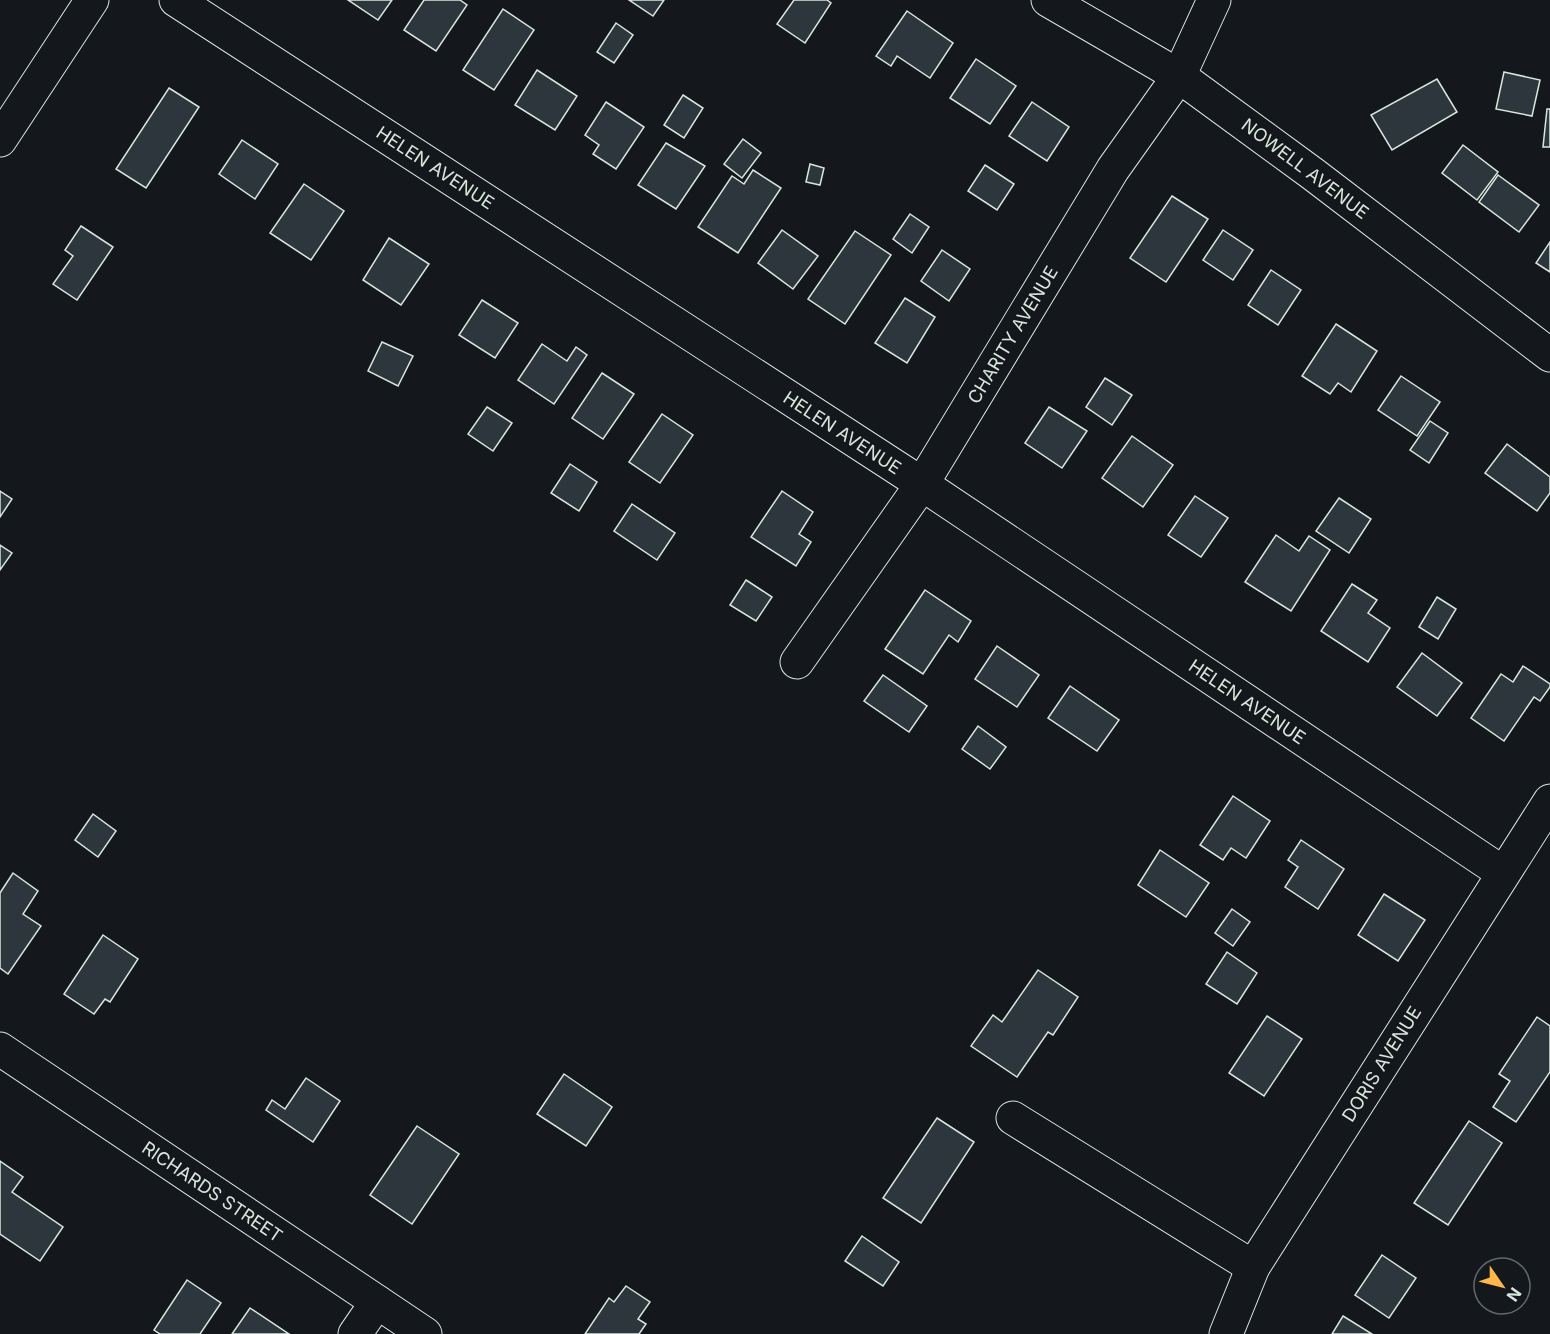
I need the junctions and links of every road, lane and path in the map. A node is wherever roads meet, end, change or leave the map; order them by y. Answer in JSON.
{"nodes":[{"id":1,"x":92,"y":0,"type":"edge"},
{"id":2,"x":176,"y":0,"type":"edge"},
{"id":3,"x":1048,"y":0,"type":"edge"},
{"id":4,"x":1214,"y":0,"type":"edge"},
{"id":5,"x":1179,"y":76,"type":"junction"},
{"id":6,"x":0,"y":140,"type":"edge"},
{"id":7,"x":1550,"y":355,"type":"edge"},
{"id":8,"x":922,"y":484,"type":"junction"},
{"id":9,"x":797,"y":662,"type":"dead end"},
{"id":10,"x":1550,"y":801,"type":"edge"},
{"id":11,"x":1503,"y":873,"type":"junction"},
{"id":12,"x":0,"y":1049,"type":"edge"},
{"id":13,"x":1013,"y":1118,"type":"dead end"},
{"id":14,"x":1253,"y":1267,"type":"junction"},
{"id":15,"x":376,"y":1302,"type":"junction"},
{"id":16,"x":355,"y":1334,"type":"edge"},
{"id":17,"x":425,"y":1334,"type":"edge"},
{"id":18,"x":1226,"y":1334,"type":"edge"}],
"edges":[{"from":1,"to":6,"type":"street"},
{"from":2,"to":8,"type":"street","name":"HELEN AVENUE"},
{"from":3,"to":5,"type":"street","name":"NOWELL AVENUE"},
{"from":4,"to":5,"type":"street","name":"CHARITY AVENUE"},
{"from":5,"to":7,"type":"street","name":"NOWELL AVENUE"},
{"from":5,"to":8,"type":"street","name":"CHARITY AVENUE"},
{"from":8,"to":9,"type":"street","name":"CHARITY AVENUE"},
{"from":8,"to":11,"type":"street","name":"HELEN AVENUE"},
{"from":10,"to":11,"type":"street","name":"DORIS AVENUE"},
{"from":11,"to":14,"type":"street","name":"DORIS AVENUE"},
{"from":12,"to":15,"type":"street","name":"RICHARDS STREET"},
{"from":13,"to":14,"type":"street"},
{"from":14,"to":18,"type":"street","name":"DORIS AVENUE"},
{"from":15,"to":16,"type":"street"},
{"from":15,"to":17,"type":"street","name":"RICHARDS STREET"}]}
